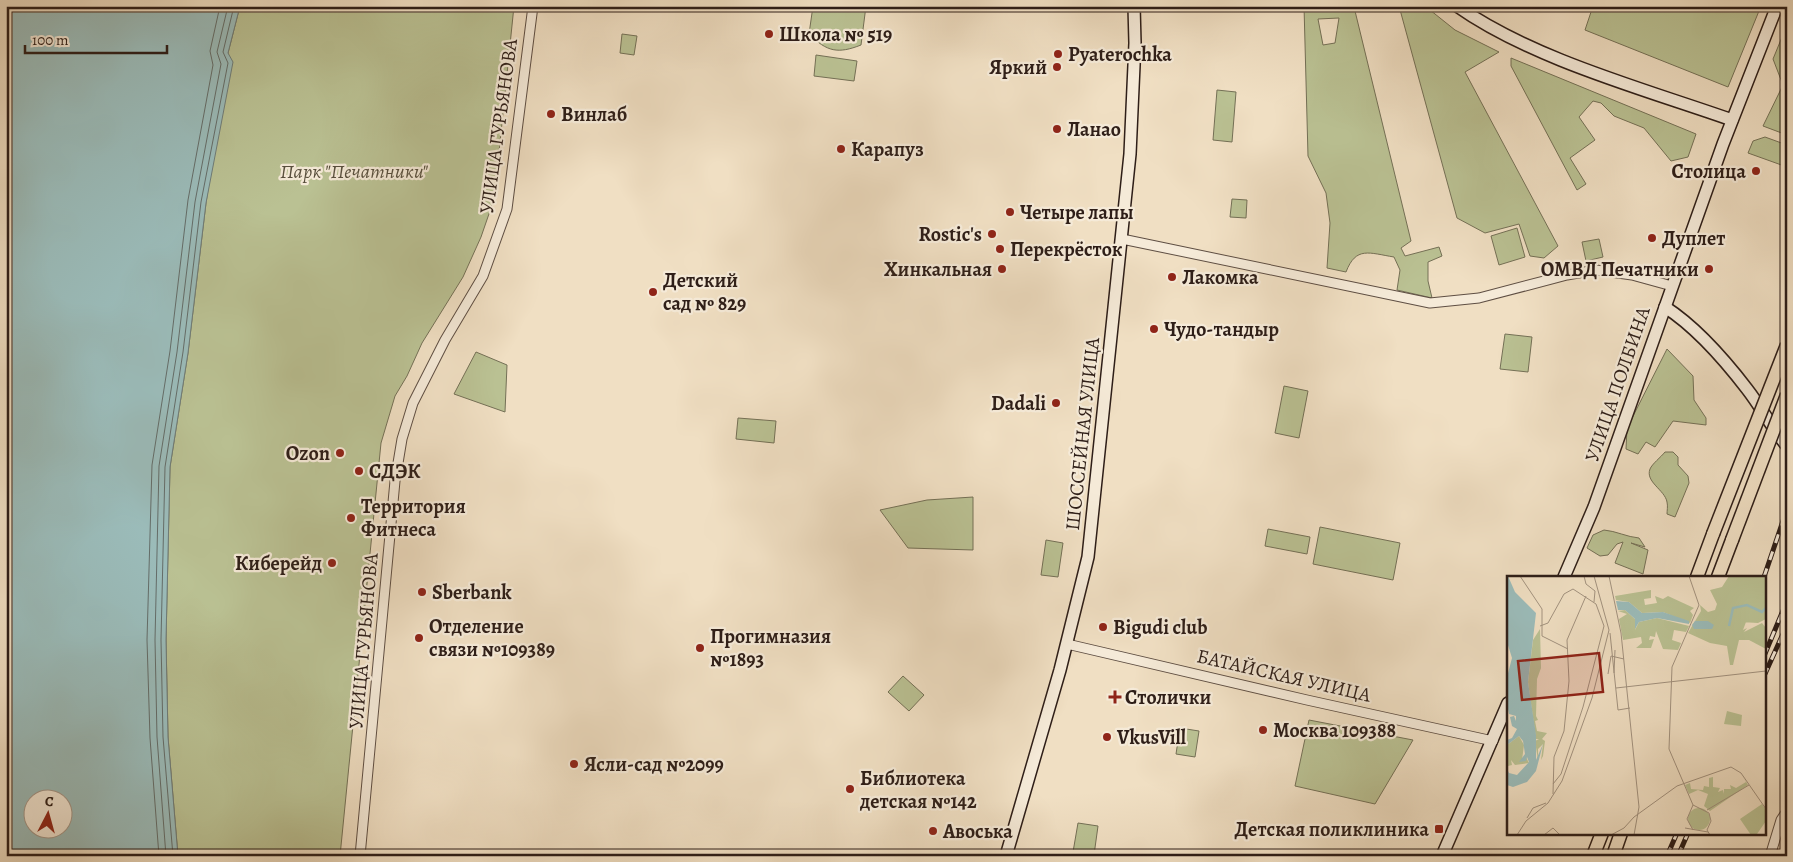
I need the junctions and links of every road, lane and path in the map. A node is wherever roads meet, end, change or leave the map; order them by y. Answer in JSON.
{"nodes":[{"id":1,"x":532,"y":6,"type":"edge"},
{"id":2,"x":1134,"y":6,"type":"edge"},
{"id":3,"x":1457,"y":6,"type":"edge"},
{"id":4,"x":1777,"y":6,"type":"edge"},
{"id":5,"x":1732,"y":120,"type":"junction"},
{"id":6,"x":1122,"y":239,"type":"junction"},
{"id":7,"x":1672,"y":286,"type":"junction"},
{"id":8,"x":1664,"y":307,"type":"junction"},
{"id":9,"x":1787,"y":345,"type":"edge"},
{"id":10,"x":1787,"y":396,"type":"edge"},
{"id":11,"x":1787,"y":446,"type":"edge"},
{"id":12,"x":1564,"y":576,"type":"edge"},
{"id":13,"x":1697,"y":576,"type":"edge"},
{"id":14,"x":1718,"y":576,"type":"edge"},
{"id":15,"x":1067,"y":644,"type":"junction"},
{"id":16,"x":1507,"y":706,"type":"edge"},
{"id":17,"x":1493,"y":741,"type":"junction"},
{"id":18,"x":1787,"y":811,"type":"edge"},
{"id":19,"x":1602,"y":834,"type":"edge"},
{"id":20,"x":1621,"y":834,"type":"edge"},
{"id":21,"x":360,"y":856,"type":"edge"},
{"id":22,"x":1006,"y":856,"type":"edge"},
{"id":23,"x":1442,"y":856,"type":"edge"},
{"id":24,"x":1593,"y":856,"type":"edge"},
{"id":25,"x":1613,"y":856,"type":"edge"},
{"id":26,"x":1770,"y":856,"type":"edge"}],
"edges":[{"from":1,"to":21,"type":"street","name":"УЛИЦА ГУРЬЯНОВА"},
{"from":2,"to":6,"type":"main road","name":"ШОССЕЙНАЯ УЛИЦА"},
{"from":3,"to":5,"type":"main road"},
{"from":4,"to":5,"type":"main road","name":"УЛИЦА ПОЛБИНА"},
{"from":5,"to":7,"type":"main road","name":"УЛИЦА ПОЛБИНА"},
{"from":6,"to":7,"type":"street"},
{"from":6,"to":15,"type":"main road","name":"ШОССЕЙНАЯ УЛИЦА"},
{"from":7,"to":8,"type":"main road","name":"УЛИЦА ПОЛБИНА"},
{"from":8,"to":11,"type":"main road"},
{"from":8,"to":12,"type":"main road","name":"УЛИЦА ПОЛБИНА"},
{"from":9,"to":13,"type":"main road","bridge":true},
{"from":10,"to":14,"type":"main road","bridge":true},
{"from":15,"to":17,"type":"street","name":"БАТАЙСКАЯ УЛИЦА"},
{"from":15,"to":22,"type":"main road","name":"ШОССЕЙНАЯ УЛИЦА"},
{"from":16,"to":17,"type":"main road"},
{"from":17,"to":23,"type":"main road"},
{"from":18,"to":26,"type":"street"},
{"from":19,"to":24,"type":"main road"},
{"from":20,"to":25,"type":"main road"}]}
